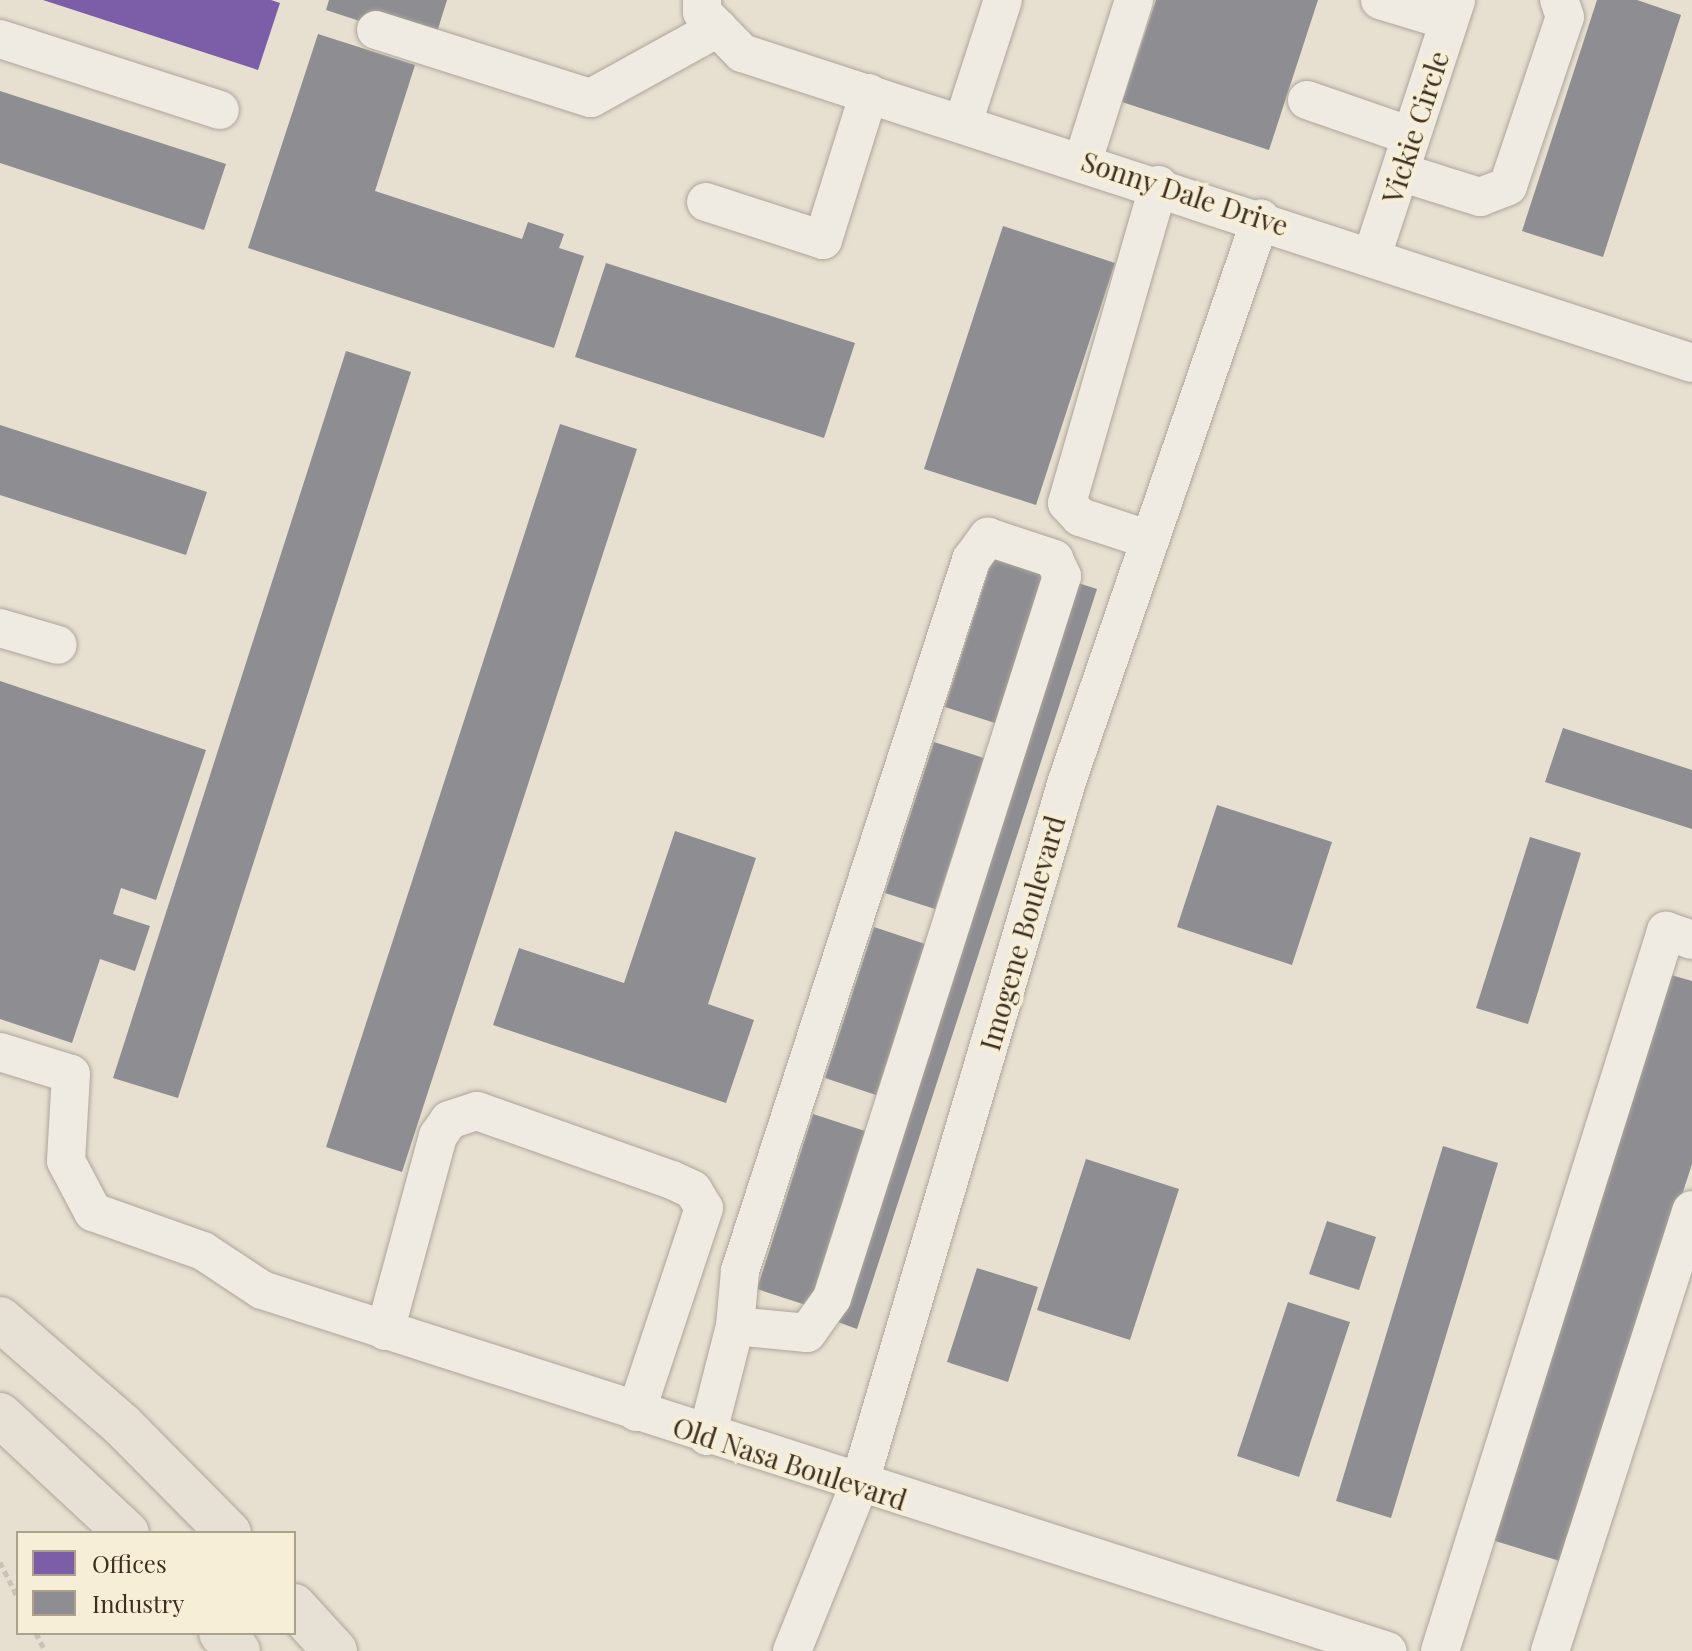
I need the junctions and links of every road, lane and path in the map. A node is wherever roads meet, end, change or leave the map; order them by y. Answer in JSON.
{"nodes":[{"id":1,"x":1003,"y":0,"type":"edge"},
{"id":2,"x":1134,"y":0,"type":"edge"},
{"id":3,"x":1380,"y":0,"type":"edge"},
{"id":4,"x":1559,"y":0,"type":"edge"},
{"id":5,"x":1453,"y":11,"type":"edge"},
{"id":6,"x":710,"y":14,"type":"edge"},
{"id":7,"x":376,"y":30,"type":"dead end"},
{"id":8,"x":0,"y":39,"type":"edge"},
{"id":9,"x":869,"y":93,"type":"junction"},
{"id":10,"x":1307,"y":100,"type":"dead end"},
{"id":11,"x":220,"y":110,"type":"dead end"},
{"id":12,"x":963,"y":123,"type":"junction"},
{"id":13,"x":1411,"y":136,"type":"junction"},
{"id":14,"x":1083,"y":161,"type":"junction"},
{"id":15,"x":1400,"y":172,"type":"junction"},
{"id":16,"x":1159,"y":185,"type":"junction"},
{"id":17,"x":706,"y":202,"type":"dead end"},
{"id":18,"x":1261,"y":218,"type":"junction"},
{"id":19,"x":1373,"y":253,"type":"junction"},
{"id":20,"x":1692,"y":363,"type":"edge"},
{"id":21,"x":1150,"y":540,"type":"junction"},
{"id":22,"x":0,"y":628,"type":"edge"},
{"id":23,"x":58,"y":645,"type":"dead end"},
{"id":24,"x":1692,"y":940,"type":"edge"},
{"id":25,"x":0,"y":1052,"type":"edge"},
{"id":26,"x":1692,"y":1210,"type":"edge"},
{"id":27,"x":0,"y":1319,"type":"edge"},
{"id":28,"x":735,"y":1326,"type":"junction"},
{"id":29,"x":385,"y":1331,"type":"junction"},
{"id":30,"x":636,"y":1412,"type":"junction"},
{"id":31,"x":0,"y":1415,"type":"edge"},
{"id":32,"x":707,"y":1436,"type":"junction"},
{"id":33,"x":859,"y":1485,"type":"junction"},
{"id":34,"x":125,"y":1531,"type":"edge"},
{"id":35,"x":227,"y":1531,"type":"edge"},
{"id":36,"x":0,"y":1562,"type":"edge"},
{"id":37,"x":16,"y":1594,"type":"edge"},
{"id":38,"x":296,"y":1608,"type":"edge"},
{"id":39,"x":223,"y":1635,"type":"edge"},
{"id":40,"x":238,"y":1651,"type":"edge"},
{"id":41,"x":335,"y":1651,"type":"edge"},
{"id":42,"x":792,"y":1651,"type":"edge"},
{"id":43,"x":1387,"y":1651,"type":"edge"},
{"id":44,"x":1440,"y":1651,"type":"edge"},
{"id":45,"x":1550,"y":1651,"type":"edge"}],
"edges":[{"from":1,"to":12,"type":"street"},
{"from":2,"to":14,"type":"street"},
{"from":3,"to":5,"type":"street"},
{"from":4,"to":15,"type":"street"},
{"from":5,"to":13,"type":"street","name":"Vickie Circle"},
{"from":6,"to":7,"type":"street"},
{"from":6,"to":9,"type":"street","name":"Sonny Dale Drive"},
{"from":8,"to":11,"type":"street"},
{"from":9,"to":12,"type":"street","name":"Sonny Dale Drive"},
{"from":9,"to":17,"type":"street"},
{"from":10,"to":13,"type":"street"},
{"from":12,"to":14,"type":"street","name":"Sonny Dale Drive"},
{"from":13,"to":15,"type":"street","name":"Vickie Circle"},
{"from":14,"to":16,"type":"street","name":"Sonny Dale Drive"},
{"from":15,"to":19,"type":"street","name":"Vickie Circle"},
{"from":16,"to":18,"type":"street","name":"Sonny Dale Drive"},
{"from":16,"to":21,"type":"street"},
{"from":18,"to":19,"type":"street","name":"Sonny Dale Drive"},
{"from":18,"to":21,"type":"street","name":"Imogene Boulevard"},
{"from":19,"to":20,"type":"street","name":"Sonny Dale Drive"},
{"from":21,"to":33,"type":"street","name":"Imogene Boulevard"},
{"from":22,"to":23,"type":"street"},
{"from":24,"to":44,"type":"street"},
{"from":25,"to":29,"type":"street","name":"Old Nasa Boulevard"},
{"from":26,"to":45,"type":"street"},
{"from":27,"to":35,"type":"main road"},
{"from":28,"to":28,"type":"street"},
{"from":28,"to":32,"type":"street"},
{"from":29,"to":30,"type":"street","name":"Old Nasa Boulevard"},
{"from":29,"to":30,"type":"street"},
{"from":30,"to":32,"type":"street","name":"Old Nasa Boulevard"},
{"from":31,"to":34,"type":"main road"},
{"from":32,"to":33,"type":"street","name":"Old Nasa Boulevard"},
{"from":33,"to":42,"type":"street","name":"Imogene Boulevard"},
{"from":33,"to":43,"type":"street","name":"Old Nasa Boulevard"},
{"from":36,"to":37,"type":"path"},
{"from":38,"to":41,"type":"main road"},
{"from":39,"to":40,"type":"main road"}]}
